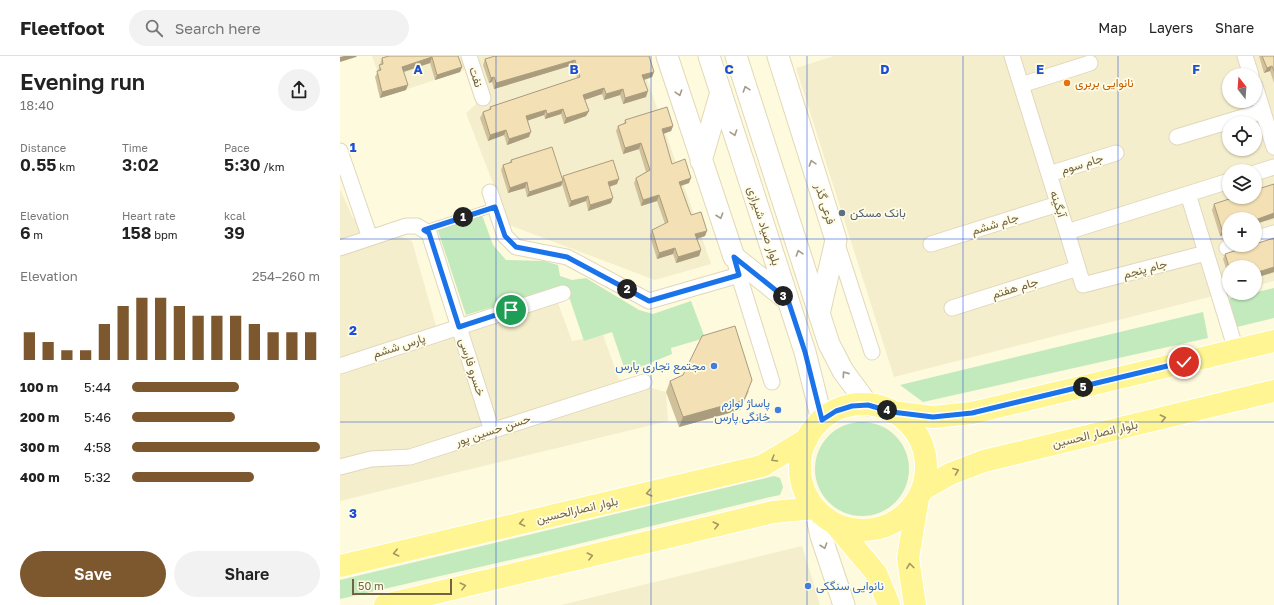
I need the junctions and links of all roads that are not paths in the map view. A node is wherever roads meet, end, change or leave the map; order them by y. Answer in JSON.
{"nodes":[{"id":1,"x":471,"y":56,"type":"edge"},
{"id":2,"x":667,"y":56,"type":"edge"},
{"id":3,"x":709,"y":56,"type":"edge"},
{"id":4,"x":736,"y":56,"type":"edge"},
{"id":5,"x":778,"y":56,"type":"edge"},
{"id":6,"x":1012,"y":56,"type":"edge"},
{"id":7,"x":1246,"y":56,"type":"edge"},
{"id":8,"x":1090,"y":63,"type":"dead end"},
{"id":9,"x":1249,"y":68,"type":"edge"},
{"id":10,"x":1021,"y":85,"type":"junction"},
{"id":11,"x":721,"y":92,"type":"junction"},
{"id":12,"x":483,"y":98,"type":"dead end"},
{"id":13,"x":1262,"y":108,"type":"edge"},
{"id":14,"x":1263,"y":111,"type":"junction"},
{"id":15,"x":1177,"y":138,"type":"dead end"},
{"id":16,"x":1274,"y":147,"type":"edge"},
{"id":17,"x":340,"y":151,"type":"edge"},
{"id":18,"x":1116,"y":153,"type":"dead end"},
{"id":19,"x":701,"y":161,"type":"junction"},
{"id":20,"x":1274,"y":167,"type":"edge"},
{"id":21,"x":1262,"y":171,"type":"edge"},
{"id":22,"x":1049,"y":174,"type":"junction"},
{"id":23,"x":1222,"y":183,"type":"edge"},
{"id":24,"x":490,"y":192,"type":"dead end"},
{"id":25,"x":1188,"y":194,"type":"junction"},
{"id":26,"x":1058,"y":204,"type":"junction"},
{"id":27,"x":495,"y":207,"type":"junction"},
{"id":28,"x":424,"y":230,"type":"junction"},
{"id":29,"x":1067,"y":232,"type":"junction"},
{"id":30,"x":1274,"y":233,"type":"edge"},
{"id":31,"x":1262,"y":237,"type":"edge"},
{"id":32,"x":370,"y":238,"type":"junction"},
{"id":33,"x":836,"y":240,"type":"junction"},
{"id":34,"x":931,"y":244,"type":"dead end"},
{"id":35,"x":340,"y":248,"type":"edge"},
{"id":36,"x":1206,"y":253,"type":"junction"},
{"id":37,"x":737,"y":266,"type":"junction"},
{"id":38,"x":1078,"y":268,"type":"junction"},
{"id":39,"x":563,"y":293,"type":"dead end"},
{"id":40,"x":788,"y":300,"type":"junction"},
{"id":41,"x":952,"y":308,"type":"dead end"},
{"id":42,"x":819,"y":315,"type":"junction"},
{"id":43,"x":459,"y":327,"type":"junction"},
{"id":44,"x":1274,"y":341,"type":"edge"},
{"id":45,"x":1236,"y":350,"type":"junction"},
{"id":46,"x":872,"y":352,"type":"dead end"},
{"id":47,"x":340,"y":366,"type":"edge"},
{"id":48,"x":644,"y":382,"type":"dead end"},
{"id":49,"x":772,"y":382,"type":"dead end"},
{"id":50,"x":1274,"y":391,"type":"edge"},
{"id":51,"x":868,"y":405,"type":"junction"},
{"id":52,"x":892,"y":412,"type":"junction"},
{"id":53,"x":822,"y":420,"type":"junction"},
{"id":54,"x":492,"y":431,"type":"junction"},
{"id":55,"x":807,"y":439,"type":"junction"},
{"id":56,"x":340,"y":467,"type":"edge"},
{"id":57,"x":920,"y":493,"type":"junction"},
{"id":58,"x":815,"y":508,"type":"junction"},
{"id":59,"x":834,"y":523,"type":"junction"},
{"id":60,"x":340,"y":566,"type":"edge"},
{"id":61,"x":385,"y":605,"type":"edge"},
{"id":62,"x":844,"y":605,"type":"edge"},
{"id":63,"x":889,"y":605,"type":"edge"},
{"id":64,"x":915,"y":605,"type":"edge"}],
"edges":[{"from":1,"to":12,"type":"street","name":"نفت"},
{"from":2,"to":19,"type":"main road","one_way":true},
{"from":3,"to":11,"type":"main road","name":"بلوار صیاد شیرازی"},
{"from":42,"to":4,"type":"main road","name":"بلوار صیاد شیرازی","one_way":true},
{"from":33,"to":5,"type":"main road","name":"فرعی گذر","one_way":true},
{"from":6,"to":10,"type":"street","name":"آبگینه"},
{"from":7,"to":9,"type":"street"},
{"from":8,"to":10,"type":"street"},
{"from":10,"to":22,"type":"street","name":"آبگینه"},
{"from":11,"to":19,"type":"main road"},
{"from":11,"to":40,"type":"main road","name":"بلوار صیاد شیرازی","one_way":true},
{"from":13,"to":14,"type":"street"},
{"from":14,"to":15,"type":"street"},
{"from":14,"to":16,"type":"street"},
{"from":17,"to":32,"type":"street"},
{"from":18,"to":22,"type":"street","name":"جام سوم"},
{"from":19,"to":37,"type":"main road","one_way":true},
{"from":20,"to":21,"type":"street"},
{"from":22,"to":26,"type":"street","name":"آبگینه"},
{"from":23,"to":25,"type":"street","name":"آبگینه"},
{"from":24,"to":27,"type":"street"},
{"from":25,"to":29,"type":"street","name":"آبگینه"},
{"from":25,"to":36,"type":"street"},
{"from":26,"to":29,"type":"street","name":"آبگینه"},
{"from":26,"to":34,"type":"street","name":"جام ششم"},
{"from":27,"to":28,"type":"lane"},
{"from":27,"to":37,"type":"street"},
{"from":28,"to":32,"type":"street"},
{"from":28,"to":43,"type":"street","name":"خسرو فارسی"},
{"from":29,"to":38,"type":"street"},
{"from":30,"to":31,"type":"street"},
{"from":32,"to":35,"type":"street"},
{"from":33,"to":42,"type":"main road"},
{"from":33,"to":46,"type":"street","name":"فرعی گذر"},
{"from":36,"to":38,"type":"street","name":"جام پنجم"},
{"from":36,"to":45,"type":"street"},
{"from":37,"to":40,"type":"main road"},
{"from":37,"to":49,"type":"street"},
{"from":38,"to":41,"type":"street","name":"جام هفتم"},
{"from":39,"to":43,"type":"street","name":"پارس ششم"},
{"from":40,"to":53,"type":"main road","name":"بلوار صیاد شیرازی"},
{"from":51,"to":42,"type":"main road","name":"بلوار صیاد شیرازی","one_way":true},
{"from":43,"to":47,"type":"street","name":"پارس ششم"},
{"from":43,"to":54,"type":"street","name":"خسرو فارسی"},
{"from":44,"to":45,"type":"main road"},
{"from":45,"to":52,"type":"main road"},
{"from":48,"to":54,"type":"street","name":"حسن حسین پور"},
{"from":57,"to":50,"type":"main road","name":"بلوار انصار الحسین","one_way":true},
{"from":51,"to":52,"type":"main road"},
{"from":51,"to":53,"type":"main road"},
{"from":52,"to":57,"type":"main road"},
{"from":53,"to":55,"type":"main road"},
{"from":54,"to":56,"type":"street","name":"حسن حسین پور"},
{"from":55,"to":58,"type":"main road"},
{"from":55,"to":60,"type":"main road","name":"بلوار انصارالحسین","one_way":true},
{"from":57,"to":59,"type":"main road"},
{"from":64,"to":57,"type":"main road","one_way":true},
{"from":58,"to":59,"type":"main road"},
{"from":61,"to":58,"type":"main road","one_way":true},
{"from":58,"to":62,"type":"main road","one_way":true},
{"from":59,"to":63,"type":"main road"}]}
